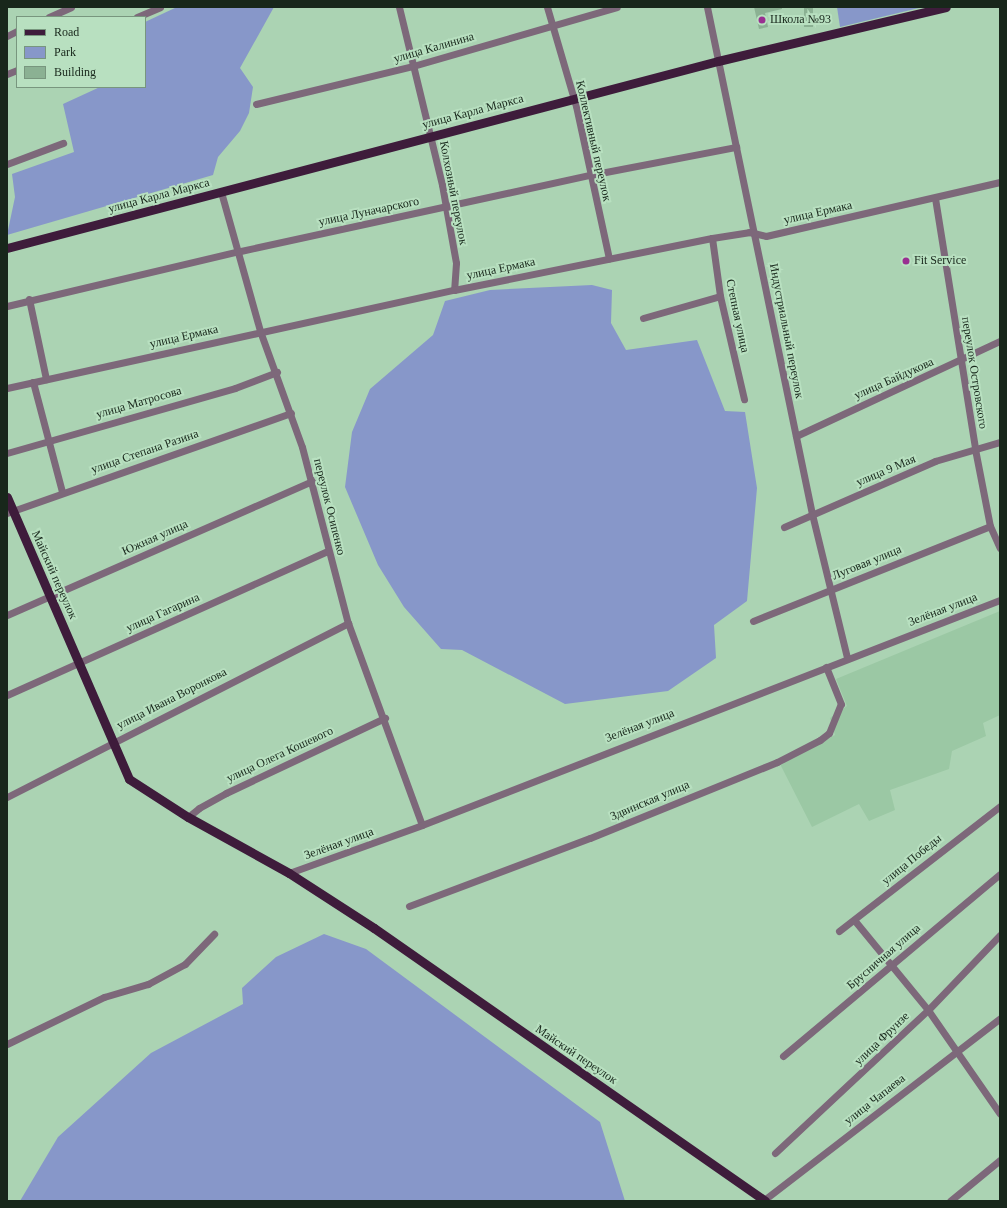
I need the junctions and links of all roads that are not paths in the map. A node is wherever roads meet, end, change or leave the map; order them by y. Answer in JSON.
{"nodes":[{"id":1,"x":71,"y":7,"type":"edge"},
{"id":2,"x":160,"y":7,"type":"edge"},
{"id":3,"x":399,"y":7,"type":"edge"},
{"id":4,"x":546,"y":7,"type":"edge"},
{"id":5,"x":618,"y":7,"type":"edge"},
{"id":6,"x":707,"y":7,"type":"edge"},
{"id":7,"x":946,"y":7,"type":"edge"},
{"id":8,"x":51,"y":16,"type":"edge"},
{"id":9,"x":139,"y":16,"type":"edge"},
{"id":10,"x":551,"y":26,"type":"junction"},
{"id":11,"x":16,"y":32,"type":"edge"},
{"id":12,"x":7,"y":36,"type":"edge"},
{"id":13,"x":718,"y":61,"type":"junction"},
{"id":14,"x":413,"y":66,"type":"junction"},
{"id":15,"x":574,"y":98,"type":"junction"},
{"id":16,"x":256,"y":104,"type":"dead end"},
{"id":17,"x":431,"y":136,"type":"junction"},
{"id":18,"x":63,"y":143,"type":"dead end"},
{"id":19,"x":736,"y":147,"type":"junction"},
{"id":20,"x":7,"y":164,"type":"edge"},
{"id":21,"x":590,"y":175,"type":"junction"},
{"id":22,"x":1000,"y":182,"type":"edge"},
{"id":23,"x":220,"y":192,"type":"junction"},
{"id":24,"x":935,"y":198,"type":"junction"},
{"id":25,"x":445,"y":208,"type":"junction"},
{"id":26,"x":756,"y":235,"type":"junction"},
{"id":27,"x":712,"y":238,"type":"junction"},
{"id":28,"x":7,"y":248,"type":"edge"},
{"id":29,"x":236,"y":252,"type":"junction"},
{"id":30,"x":609,"y":258,"type":"junction"},
{"id":31,"x":454,"y":290,"type":"junction"},
{"id":32,"x":720,"y":296,"type":"junction"},
{"id":33,"x":29,"y":299,"type":"junction"},
{"id":34,"x":7,"y":306,"type":"edge"},
{"id":35,"x":643,"y":318,"type":"dead end"},
{"id":36,"x":260,"y":331,"type":"junction"},
{"id":37,"x":1000,"y":341,"type":"edge"},
{"id":38,"x":960,"y":362,"type":"junction"},
{"id":39,"x":277,"y":372,"type":"junction"},
{"id":40,"x":46,"y":379,"type":"junction"},
{"id":41,"x":33,"y":382,"type":"junction"},
{"id":42,"x":7,"y":388,"type":"edge"},
{"id":43,"x":744,"y":399,"type":"dead end"},
{"id":44,"x":291,"y":413,"type":"junction"},
{"id":45,"x":796,"y":436,"type":"junction"},
{"id":46,"x":48,"y":440,"type":"junction"},
{"id":47,"x":1000,"y":442,"type":"edge"},
{"id":48,"x":975,"y":449,"type":"junction"},
{"id":49,"x":7,"y":453,"type":"edge"},
{"id":50,"x":312,"y":481,"type":"junction"},
{"id":51,"x":62,"y":492,"type":"junction"},
{"id":52,"x":7,"y":497,"type":"edge"},
{"id":53,"x":10,"y":512,"type":"edge"},
{"id":54,"x":812,"y":514,"type":"junction"},
{"id":55,"x":990,"y":526,"type":"junction"},
{"id":56,"x":784,"y":527,"type":"dead end"},
{"id":57,"x":1000,"y":548,"type":"edge"},
{"id":58,"x":328,"y":551,"type":"junction"},
{"id":59,"x":830,"y":590,"type":"junction"},
{"id":60,"x":50,"y":596,"type":"junction"},
{"id":61,"x":1000,"y":600,"type":"edge"},
{"id":62,"x":7,"y":615,"type":"edge"},
{"id":63,"x":753,"y":621,"type":"dead end"},
{"id":64,"x":348,"y":623,"type":"junction"},
{"id":65,"x":847,"y":658,"type":"junction"},
{"id":66,"x":78,"y":662,"type":"junction"},
{"id":67,"x":826,"y":667,"type":"junction"},
{"id":68,"x":7,"y":695,"type":"edge"},
{"id":69,"x":385,"y":718,"type":"junction"},
{"id":70,"x":111,"y":742,"type":"junction"},
{"id":71,"x":7,"y":797,"type":"edge"},
{"id":72,"x":1000,"y":806,"type":"edge"},
{"id":73,"x":188,"y":817,"type":"junction"},
{"id":74,"x":422,"y":825,"type":"junction"},
{"id":75,"x":289,"y":873,"type":"junction"},
{"id":76,"x":1000,"y":874,"type":"edge"},
{"id":77,"x":409,"y":906,"type":"dead end"},
{"id":78,"x":855,"y":922,"type":"junction"},
{"id":79,"x":839,"y":931,"type":"dead end"},
{"id":80,"x":214,"y":934,"type":"dead end"},
{"id":81,"x":1000,"y":935,"type":"edge"},
{"id":82,"x":891,"y":967,"type":"junction"},
{"id":83,"x":928,"y":1010,"type":"junction"},
{"id":84,"x":1000,"y":1018,"type":"edge"},
{"id":85,"x":7,"y":1044,"type":"edge"},
{"id":86,"x":956,"y":1052,"type":"junction"},
{"id":87,"x":783,"y":1056,"type":"dead end"},
{"id":88,"x":1000,"y":1114,"type":"edge"},
{"id":89,"x":776,"y":1153,"type":"dead end"},
{"id":90,"x":1000,"y":1160,"type":"edge"},
{"id":91,"x":764,"y":1200,"type":"edge"},
{"id":92,"x":950,"y":1201,"type":"edge"}],
"edges":[{"from":1,"to":8,"type":"street"},
{"from":2,"to":9,"type":"street"},
{"from":3,"to":14,"type":"street","name":"Колхозный переулок"},
{"from":4,"to":10,"type":"street","name":"Коллективный переулок"},
{"from":5,"to":10,"type":"street","name":"улица Калинина"},
{"from":6,"to":13,"type":"street","name":"Индустриальный переулок"},
{"from":7,"to":13,"type":"main road","name":"улица Карла Маркса"},
{"from":10,"to":14,"type":"street","name":"улица Калинина"},
{"from":10,"to":15,"type":"street","name":"Коллективный переулок"},
{"from":11,"to":12,"type":"street"},
{"from":13,"to":15,"type":"main road","name":"улица Карла Маркса"},
{"from":13,"to":19,"type":"street","name":"Индустриальный переулок"},
{"from":14,"to":16,"type":"street","name":"улица Калинина"},
{"from":14,"to":17,"type":"street","name":"Колхозный переулок"},
{"from":15,"to":17,"type":"main road","name":"улица Карла Маркса"},
{"from":15,"to":21,"type":"street","name":"Коллективный переулок"},
{"from":17,"to":23,"type":"main road","name":"улица Карла Маркса"},
{"from":17,"to":25,"type":"street","name":"Колхозный переулок"},
{"from":18,"to":20,"type":"street"},
{"from":19,"to":21,"type":"street","name":"улица Луначарского"},
{"from":19,"to":26,"type":"street","name":"Индустриальный переулок"},
{"from":21,"to":25,"type":"street","name":"улица Луначарского"},
{"from":21,"to":30,"type":"street","name":"Коллективный переулок"},
{"from":22,"to":24,"type":"street","name":"улица Ермака"},
{"from":23,"to":28,"type":"main road","name":"улица Карла Маркса"},
{"from":23,"to":29,"type":"street","name":"переулок Осипенко"},
{"from":24,"to":26,"type":"street","name":"улица Ермака"},
{"from":24,"to":38,"type":"street","name":"переулок Островского"},
{"from":25,"to":29,"type":"street","name":"улица Луначарского"},
{"from":25,"to":31,"type":"street","name":"Колхозный переулок"},
{"from":26,"to":27,"type":"street","name":"улица Ермака"},
{"from":26,"to":45,"type":"street","name":"Индустриальный переулок"},
{"from":27,"to":30,"type":"street","name":"улица Ермака"},
{"from":27,"to":32,"type":"street","name":"Степная улица"},
{"from":29,"to":33,"type":"street","name":"улица Луначарского"},
{"from":29,"to":36,"type":"street","name":"переулок Осипенко"},
{"from":30,"to":31,"type":"street","name":"улица Ермака"},
{"from":31,"to":36,"type":"street","name":"улица Ермака"},
{"from":32,"to":35,"type":"street"},
{"from":32,"to":43,"type":"street","name":"Степная улица"},
{"from":33,"to":34,"type":"street","name":"улица Луначарского"},
{"from":33,"to":40,"type":"street"},
{"from":36,"to":39,"type":"street","name":"переулок Осипенко"},
{"from":36,"to":40,"type":"street","name":"улица Ермака"},
{"from":37,"to":38,"type":"street","name":"улица Байдукова"},
{"from":38,"to":45,"type":"street","name":"улица Байдукова"},
{"from":38,"to":48,"type":"street","name":"переулок Островского"},
{"from":39,"to":44,"type":"street","name":"переулок Осипенко"},
{"from":39,"to":46,"type":"street","name":"улица Матросова"},
{"from":40,"to":41,"type":"street","name":"улица Ермака"},
{"from":41,"to":42,"type":"street","name":"улица Ермака"},
{"from":41,"to":46,"type":"street"},
{"from":44,"to":50,"type":"street","name":"переулок Осипенко"},
{"from":44,"to":51,"type":"street","name":"улица Степана Разина"},
{"from":45,"to":54,"type":"street","name":"Индустриальный переулок"},
{"from":46,"to":49,"type":"street","name":"улица Матросова"},
{"from":46,"to":51,"type":"street"},
{"from":47,"to":48,"type":"street","name":"улица 9 Мая"},
{"from":48,"to":54,"type":"street","name":"улица 9 Мая"},
{"from":48,"to":55,"type":"street","name":"переулок Островского"},
{"from":50,"to":58,"type":"street","name":"переулок Осипенко"},
{"from":50,"to":60,"type":"street","name":"Южная улица"},
{"from":51,"to":53,"type":"street","name":"улица Степана Разина"},
{"from":52,"to":53,"type":"main road","name":"Майский переулок"},
{"from":53,"to":60,"type":"main road","name":"Майский переулок"},
{"from":54,"to":56,"type":"street","name":"улица 9 Мая"},
{"from":54,"to":59,"type":"street","name":"Индустриальный переулок"},
{"from":55,"to":57,"type":"street","name":"переулок Островского"},
{"from":55,"to":59,"type":"street","name":"Луговая улица"},
{"from":58,"to":64,"type":"street","name":"переулок Осипенко"},
{"from":58,"to":66,"type":"street","name":"улица Гагарина"},
{"from":59,"to":63,"type":"street","name":"Луговая улица"},
{"from":59,"to":65,"type":"street","name":"Индустриальный переулок"},
{"from":60,"to":62,"type":"street","name":"Южная улица"},
{"from":60,"to":66,"type":"main road","name":"Майский переулок"},
{"from":61,"to":65,"type":"street","name":"Зелёная улица"},
{"from":64,"to":69,"type":"street","name":"переулок Осипенко"},
{"from":64,"to":70,"type":"street","name":"улица Ивана Воронкова"},
{"from":65,"to":67,"type":"street","name":"Зелёная улица"},
{"from":66,"to":68,"type":"street","name":"улица Гагарина"},
{"from":66,"to":70,"type":"main road","name":"Майский переулок"},
{"from":67,"to":74,"type":"street","name":"Зелёная улица"},
{"from":67,"to":77,"type":"street","name":"Здвинская улица"},
{"from":69,"to":73,"type":"street","name":"улица Олега Кошевого"},
{"from":69,"to":74,"type":"street","name":"переулок Осипенко"},
{"from":70,"to":71,"type":"street","name":"улица Ивана Воронкова"},
{"from":70,"to":73,"type":"main road","name":"Майский переулок"},
{"from":72,"to":78,"type":"street","name":"улица Победы"},
{"from":73,"to":75,"type":"main road","name":"Майский переулок"},
{"from":74,"to":75,"type":"street","name":"Зелёная улица"},
{"from":75,"to":91,"type":"main road","name":"Майский переулок"},
{"from":76,"to":82,"type":"street","name":"Брусничная улица"},
{"from":78,"to":79,"type":"street","name":"улица Победы"},
{"from":78,"to":82,"type":"street"},
{"from":80,"to":85,"type":"street"},
{"from":81,"to":83,"type":"street","name":"улица Фрунзе"},
{"from":82,"to":83,"type":"street"},
{"from":82,"to":87,"type":"street","name":"Брусничная улица"},
{"from":83,"to":86,"type":"street"},
{"from":83,"to":89,"type":"street","name":"улица Фрунзе"},
{"from":84,"to":86,"type":"street","name":"улица Чапаева"},
{"from":86,"to":88,"type":"street"},
{"from":86,"to":91,"type":"street","name":"улица Чапаева"},
{"from":90,"to":92,"type":"street"}]}
